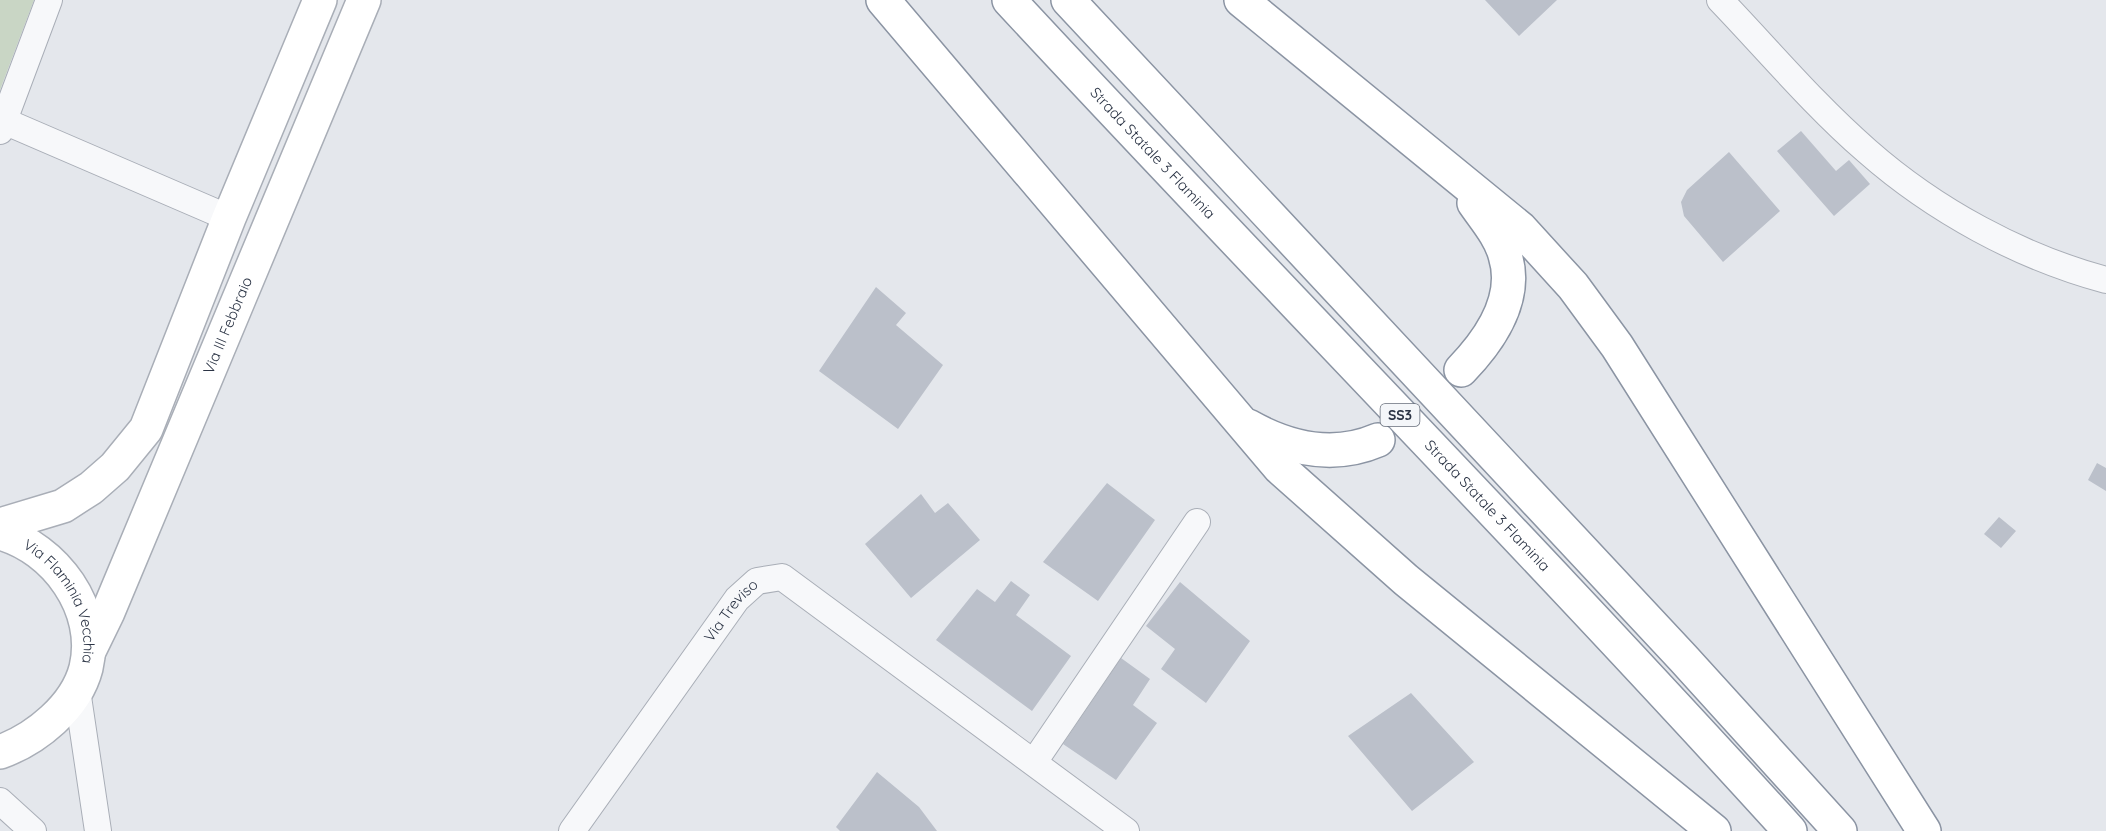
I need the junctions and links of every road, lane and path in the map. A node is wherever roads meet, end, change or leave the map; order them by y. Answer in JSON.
{"nodes":[{"id":1,"x":49,"y":0,"type":"edge"},
{"id":2,"x":320,"y":0,"type":"edge"},
{"id":3,"x":364,"y":0,"type":"edge"},
{"id":4,"x":883,"y":0,"type":"edge"},
{"id":5,"x":1009,"y":0,"type":"edge"},
{"id":6,"x":1068,"y":0,"type":"edge"},
{"id":7,"x":1241,"y":0,"type":"edge"},
{"id":8,"x":1720,"y":0,"type":"edge"},
{"id":9,"x":2,"y":126,"type":"edge"},
{"id":10,"x":1452,"y":173,"type":"junction"},
{"id":11,"x":229,"y":218,"type":"junction"},
{"id":12,"x":2106,"y":280,"type":"edge"},
{"id":13,"x":1461,"y":370,"type":"dead end"},
{"id":14,"x":1244,"y":424,"type":"junction"},
{"id":15,"x":1378,"y":440,"type":"dead end"},
{"id":16,"x":1197,"y":522,"type":"dead end"},
{"id":17,"x":0,"y":525,"type":"edge"},
{"id":18,"x":0,"y":532,"type":"edge"},
{"id":19,"x":89,"y":651,"type":"junction"},
{"id":20,"x":77,"y":690,"type":"junction"},
{"id":21,"x":0,"y":752,"type":"edge"},
{"id":22,"x":1034,"y":762,"type":"junction"},
{"id":23,"x":0,"y":801,"type":"edge"},
{"id":24,"x":33,"y":831,"type":"edge"},
{"id":25,"x":98,"y":831,"type":"edge"},
{"id":26,"x":572,"y":831,"type":"edge"},
{"id":27,"x":1126,"y":831,"type":"edge"},
{"id":28,"x":1713,"y":831,"type":"edge"},
{"id":29,"x":1790,"y":831,"type":"edge"},
{"id":30,"x":1840,"y":831,"type":"edge"},
{"id":31,"x":1924,"y":831,"type":"edge"}],
"edges":[{"from":1,"to":9,"type":"street"},
{"from":2,"to":11,"type":"main road"},
{"from":3,"to":19,"type":"main road","name":"Via III Febbraio"},
{"from":4,"to":14,"type":"main road"},
{"from":5,"to":29,"type":"main road","name":"Strada Statale 3 Flaminia","number":"SS3"},
{"from":6,"to":30,"type":"main road","number":"SS3"},
{"from":7,"to":10,"type":"main road"},
{"from":8,"to":12,"type":"street"},
{"from":9,"to":11,"type":"street"},
{"from":10,"to":13,"type":"main road"},
{"from":10,"to":31,"type":"main road"},
{"from":11,"to":17,"type":"main road"},
{"from":14,"to":15,"type":"main road"},
{"from":14,"to":28,"type":"main road"},
{"from":16,"to":22,"type":"street"},
{"from":18,"to":19,"type":"main road","name":"Via Flaminia Vecchia"},
{"from":19,"to":20,"type":"main road","name":"Via Flaminia Vecchia"},
{"from":20,"to":21,"type":"main road","name":"Via Flaminia Vecchia"},
{"from":20,"to":25,"type":"street","name":"Via Flaminia Vecchia"},
{"from":22,"to":26,"type":"street","name":"Via Treviso"},
{"from":22,"to":27,"type":"street","name":"Via Treviso"},
{"from":23,"to":24,"type":"street"}]}
